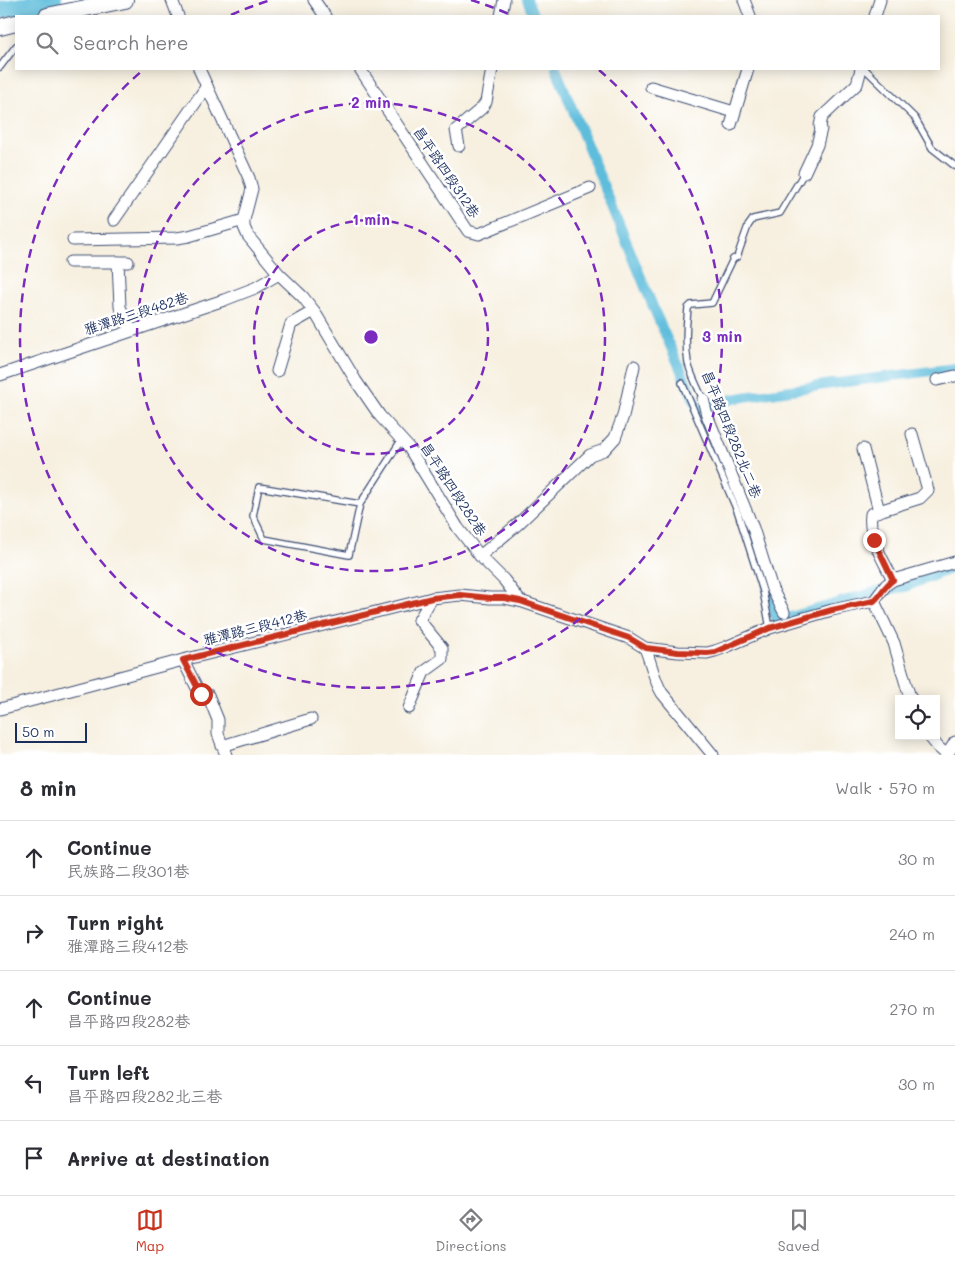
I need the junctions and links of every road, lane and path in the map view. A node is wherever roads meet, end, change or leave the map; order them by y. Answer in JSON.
{"nodes":[{"id":1,"x":125,"y":0,"type":"edge"},
{"id":2,"x":172,"y":0,"type":"edge"},
{"id":3,"x":314,"y":0,"type":"edge"},
{"id":4,"x":504,"y":0,"type":"edge"},
{"id":5,"x":744,"y":0,"type":"edge"},
{"id":6,"x":880,"y":0,"type":"edge"},
{"id":7,"x":52,"y":15,"type":"edge"},
{"id":8,"x":178,"y":15,"type":"edge"},
{"id":9,"x":324,"y":15,"type":"edge"},
{"id":10,"x":501,"y":15,"type":"edge"},
{"id":11,"x":750,"y":15,"type":"edge"},
{"id":12,"x":875,"y":15,"type":"edge"},
{"id":13,"x":15,"y":23,"type":"edge"},
{"id":14,"x":0,"y":27,"type":"edge"},
{"id":15,"x":15,"y":47,"type":"edge"},
{"id":16,"x":0,"y":67,"type":"edge"},
{"id":17,"x":199,"y":70,"type":"edge"},
{"id":18,"x":361,"y":70,"type":"edge"},
{"id":19,"x":492,"y":70,"type":"edge"},
{"id":20,"x":748,"y":70,"type":"edge"},
{"id":21,"x":860,"y":70,"type":"edge"},
{"id":22,"x":866,"y":70,"type":"edge"},
{"id":23,"x":207,"y":86,"type":"junction"},
{"id":24,"x":651,"y":87,"type":"dead end"},
{"id":25,"x":734,"y":112,"type":"junction"},
{"id":26,"x":731,"y":125,"type":"dead end"},
{"id":27,"x":460,"y":146,"type":"dead end"},
{"id":28,"x":955,"y":166,"type":"edge"},
{"id":29,"x":804,"y":173,"type":"joint"},
{"id":30,"x":590,"y":188,"type":"dead end"},
{"id":31,"x":114,"y":220,"type":"dead end"},
{"id":32,"x":244,"y":220,"type":"junction"},
{"id":33,"x":73,"y":240,"type":"dead end"},
{"id":34,"x":70,"y":262,"type":"dead end"},
{"id":35,"x":279,"y":274,"type":"junction"},
{"id":36,"x":314,"y":311,"type":"junction"},
{"id":37,"x":131,"y":330,"type":"junction"},
{"id":38,"x":634,"y":366,"type":"dead end"},
{"id":39,"x":277,"y":371,"type":"dead end"},
{"id":40,"x":0,"y":375,"type":"edge"},
{"id":41,"x":955,"y":376,"type":"edge"},
{"id":42,"x":937,"y":380,"type":"dead end"},
{"id":43,"x":682,"y":383,"type":"dead end"},
{"id":44,"x":703,"y":399,"type":"joint"},
{"id":45,"x":912,"y":434,"type":"dead end"},
{"id":46,"x":402,"y":439,"type":"junction"},
{"id":47,"x":863,"y":449,"type":"dead end"},
{"id":48,"x":360,"y":504,"type":"junction"},
{"id":49,"x":741,"y":508,"type":"junction"},
{"id":50,"x":879,"y":511,"type":"junction"},
{"id":51,"x":480,"y":556,"type":"junction"},
{"id":52,"x":955,"y":562,"type":"edge"},
{"id":53,"x":890,"y":582,"type":"junction"},
{"id":54,"x":432,"y":598,"type":"junction"},
{"id":55,"x":877,"y":599,"type":"junction"},
{"id":56,"x":520,"y":601,"type":"junction"},
{"id":57,"x":787,"y":618,"type":"junction"},
{"id":58,"x":770,"y":628,"type":"junction"},
{"id":59,"x":646,"y":648,"type":"junction"},
{"id":60,"x":183,"y":660,"type":"junction"},
{"id":61,"x":910,"y":695,"type":"edge"},
{"id":62,"x":409,"y":708,"type":"dead end"},
{"id":63,"x":0,"y":709,"type":"edge"},
{"id":64,"x":311,"y":719,"type":"dead end"},
{"id":65,"x":932,"y":740,"type":"edge"},
{"id":66,"x":955,"y":742,"type":"edge"},
{"id":67,"x":224,"y":750,"type":"edge"},
{"id":68,"x":713,"y":755,"type":"edge"}],
"edges":[{"from":1,"to":7,"type":"street"},
{"from":2,"to":8,"type":"street"},
{"from":3,"to":9,"type":"street"},
{"from":4,"to":10,"type":"street"},
{"from":5,"to":11,"type":"street"},
{"from":6,"to":12,"type":"street"},
{"from":13,"to":14,"type":"street"},
{"from":15,"to":16,"type":"lane"},
{"from":17,"to":23,"type":"street"},
{"from":18,"to":30,"type":"street","name":"昌平路四段312巷"},
{"from":19,"to":27,"type":"street"},
{"from":20,"to":25,"type":"street"},
{"from":21,"to":29,"type":"street"},
{"from":22,"to":28,"type":"lane"},
{"from":23,"to":31,"type":"street"},
{"from":23,"to":32,"type":"street"},
{"from":24,"to":25,"type":"street"},
{"from":25,"to":26,"type":"street"},
{"from":29,"to":44,"type":"lane","name":"昌平路四段282北二巷"},
{"from":32,"to":33,"type":"street"},
{"from":32,"to":35,"type":"street","name":"昌平路四段282巷"},
{"from":34,"to":37,"type":"street"},
{"from":35,"to":36,"type":"street","name":"昌平路四段282巷"},
{"from":35,"to":37,"type":"street","name":"雅潭路三段482巷"},
{"from":36,"to":39,"type":"street"},
{"from":36,"to":46,"type":"street","name":"昌平路四段282巷"},
{"from":37,"to":40,"type":"street","name":"雅潭路三段482巷"},
{"from":38,"to":51,"type":"street"},
{"from":41,"to":42,"type":"street"},
{"from":43,"to":49,"type":"lane"},
{"from":44,"to":49,"type":"street","name":"昌平路四段282北二巷"},
{"from":45,"to":50,"type":"street"},
{"from":46,"to":48,"type":"lane"},
{"from":46,"to":51,"type":"street","name":"昌平路四段282巷"},
{"from":47,"to":50,"type":"street"},
{"from":48,"to":48,"type":"lane"},
{"from":49,"to":57,"type":"street","name":"昌平路四段282北二巷"},
{"from":49,"to":58,"type":"lane"},
{"from":50,"to":53,"type":"street"},
{"from":51,"to":56,"type":"street","name":"昌平路四段282巷"},
{"from":52,"to":53,"type":"street"},
{"from":53,"to":55,"type":"street"},
{"from":54,"to":56,"type":"street","name":"雅潭路三段412巷"},
{"from":54,"to":60,"type":"street","name":"雅潭路三段412巷"},
{"from":54,"to":62,"type":"street"},
{"from":55,"to":57,"type":"street"},
{"from":55,"to":61,"type":"street"},
{"from":56,"to":59,"type":"street"},
{"from":57,"to":58,"type":"street"},
{"from":58,"to":59,"type":"street"},
{"from":59,"to":68,"type":"street"},
{"from":60,"to":63,"type":"street","name":"雅潭路三段412巷"},
{"from":60,"to":67,"type":"street"},
{"from":64,"to":67,"type":"street"},
{"from":65,"to":66,"type":"street"}]}
